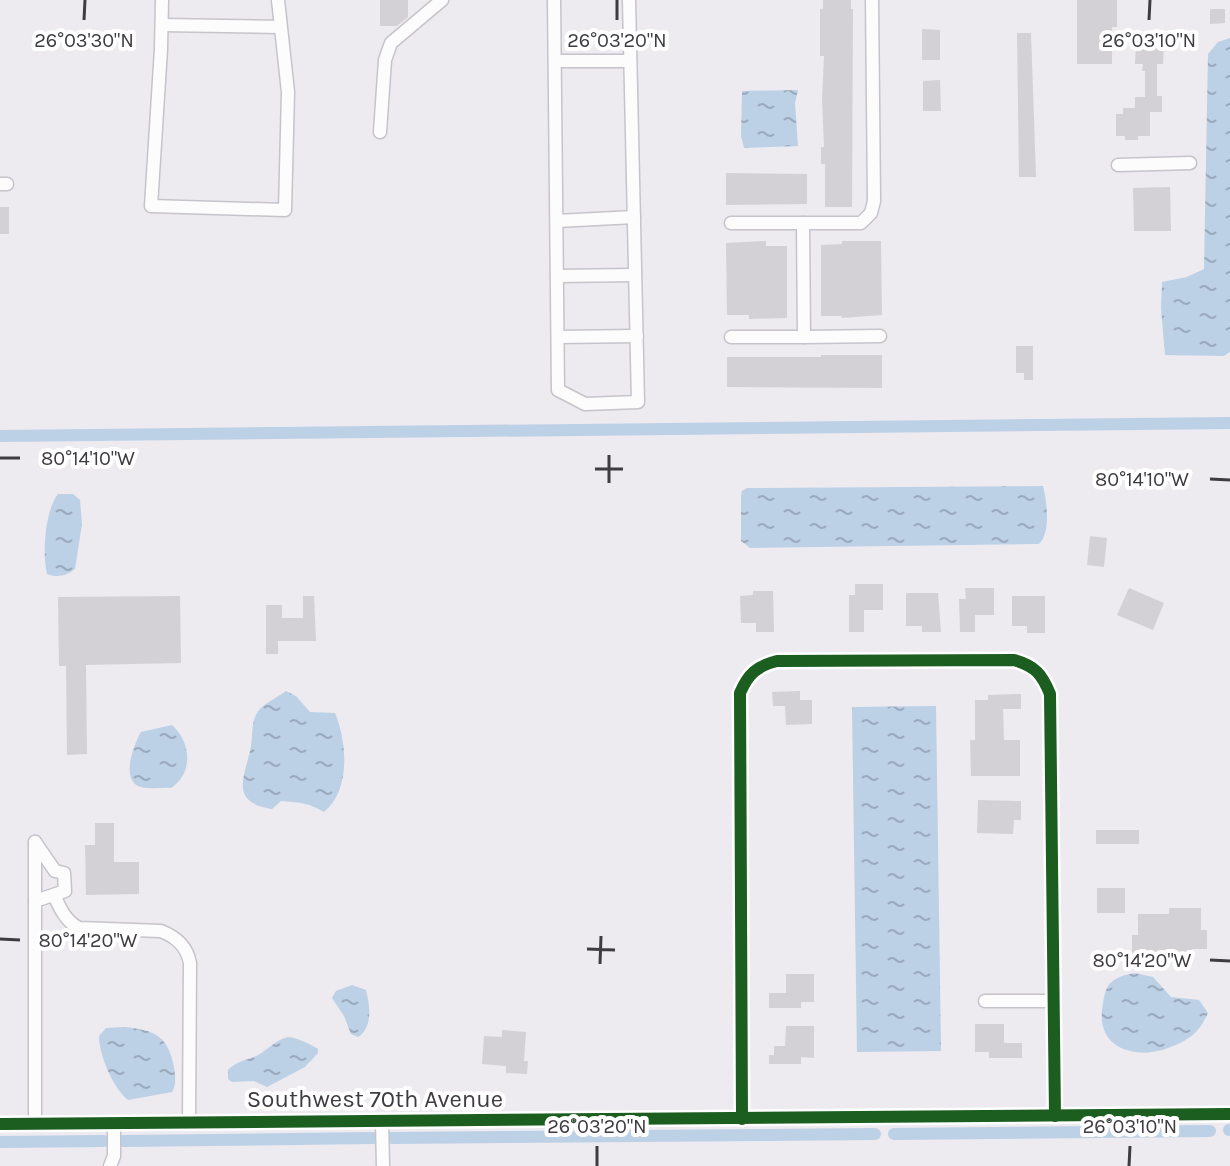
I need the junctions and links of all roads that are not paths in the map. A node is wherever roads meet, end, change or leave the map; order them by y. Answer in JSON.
{"nodes":[{"id":1,"x":162,"y":0,"type":"edge"},
{"id":2,"x":278,"y":0,"type":"edge"},
{"id":3,"x":442,"y":0,"type":"edge"},
{"id":4,"x":554,"y":0,"type":"edge"},
{"id":5,"x":629,"y":0,"type":"edge"},
{"id":6,"x":872,"y":0,"type":"edge"},
{"id":7,"x":162,"y":25,"type":"junction"},
{"id":8,"x":280,"y":27,"type":"junction"},
{"id":9,"x":555,"y":61,"type":"junction"},
{"id":10,"x":630,"y":61,"type":"junction"},
{"id":11,"x":380,"y":132,"type":"dead end"},
{"id":12,"x":1190,"y":163,"type":"dead end"},
{"id":13,"x":1118,"y":165,"type":"dead end"},
{"id":14,"x":634,"y":217,"type":"junction"},
{"id":15,"x":557,"y":221,"type":"junction"},
{"id":16,"x":731,"y":223,"type":"dead end"},
{"id":17,"x":803,"y":223,"type":"junction"},
{"id":18,"x":635,"y":275,"type":"junction"},
{"id":19,"x":557,"y":276,"type":"junction"},
{"id":20,"x":637,"y":336,"type":"junction"},
{"id":21,"x":880,"y":336,"type":"dead end"},
{"id":22,"x":558,"y":337,"type":"junction"},
{"id":23,"x":731,"y":337,"type":"dead end"},
{"id":24,"x":804,"y":337,"type":"junction"},
{"id":25,"x":54,"y":895,"type":"junction"},
{"id":26,"x":35,"y":901,"type":"junction"},
{"id":27,"x":985,"y":1001,"type":"dead end"},
{"id":28,"x":1053,"y":1001,"type":"junction"},
{"id":29,"x":1230,"y":1114,"type":"edge"},
{"id":30,"x":1055,"y":1116,"type":"junction"},
{"id":31,"x":742,"y":1119,"type":"junction"},
{"id":32,"x":382,"y":1121,"type":"junction"},
{"id":33,"x":189,"y":1122,"type":"junction"},
{"id":34,"x":35,"y":1123,"type":"junction"},
{"id":35,"x":114,"y":1123,"type":"junction"},
{"id":36,"x":0,"y":1124,"type":"edge"},
{"id":37,"x":110,"y":1166,"type":"edge"},
{"id":38,"x":383,"y":1166,"type":"edge"}],
"edges":[{"from":1,"to":7,"type":"street"},
{"from":2,"to":8,"type":"street"},
{"from":3,"to":11,"type":"street"},
{"from":4,"to":9,"type":"street"},
{"from":5,"to":10,"type":"street"},
{"from":6,"to":17,"type":"street"},
{"from":7,"to":8,"type":"street"},
{"from":7,"to":8,"type":"street"},
{"from":9,"to":10,"type":"street"},
{"from":9,"to":15,"type":"street"},
{"from":10,"to":14,"type":"street"},
{"from":12,"to":13,"type":"street"},
{"from":14,"to":15,"type":"street"},
{"from":14,"to":18,"type":"street"},
{"from":15,"to":19,"type":"street"},
{"from":16,"to":17,"type":"street"},
{"from":17,"to":24,"type":"street"},
{"from":18,"to":19,"type":"street"},
{"from":18,"to":20,"type":"street"},
{"from":19,"to":22,"type":"street"},
{"from":20,"to":22,"type":"street"},
{"from":20,"to":22,"type":"street"},
{"from":21,"to":24,"type":"street"},
{"from":23,"to":24,"type":"street"},
{"from":25,"to":26,"type":"street"},
{"from":25,"to":26,"type":"street"},
{"from":25,"to":33,"type":"street"},
{"from":26,"to":34,"type":"street"},
{"from":27,"to":28,"type":"street"},
{"from":28,"to":30,"type":"street"},
{"from":28,"to":31,"type":"street"},
{"from":29,"to":30,"type":"street","name":"Southwest 70th Avenue"},
{"from":30,"to":31,"type":"street","name":"Southwest 70th Avenue"},
{"from":31,"to":32,"type":"street","name":"Southwest 70th Avenue"},
{"from":32,"to":33,"type":"street","name":"Southwest 70th Avenue"},
{"from":32,"to":38,"type":"street"},
{"from":33,"to":35,"type":"street","name":"Southwest 70th Avenue"},
{"from":34,"to":35,"type":"street","name":"Southwest 70th Avenue"},
{"from":34,"to":36,"type":"street","name":"Southwest 70th Avenue"},
{"from":35,"to":37,"type":"street"}]}
